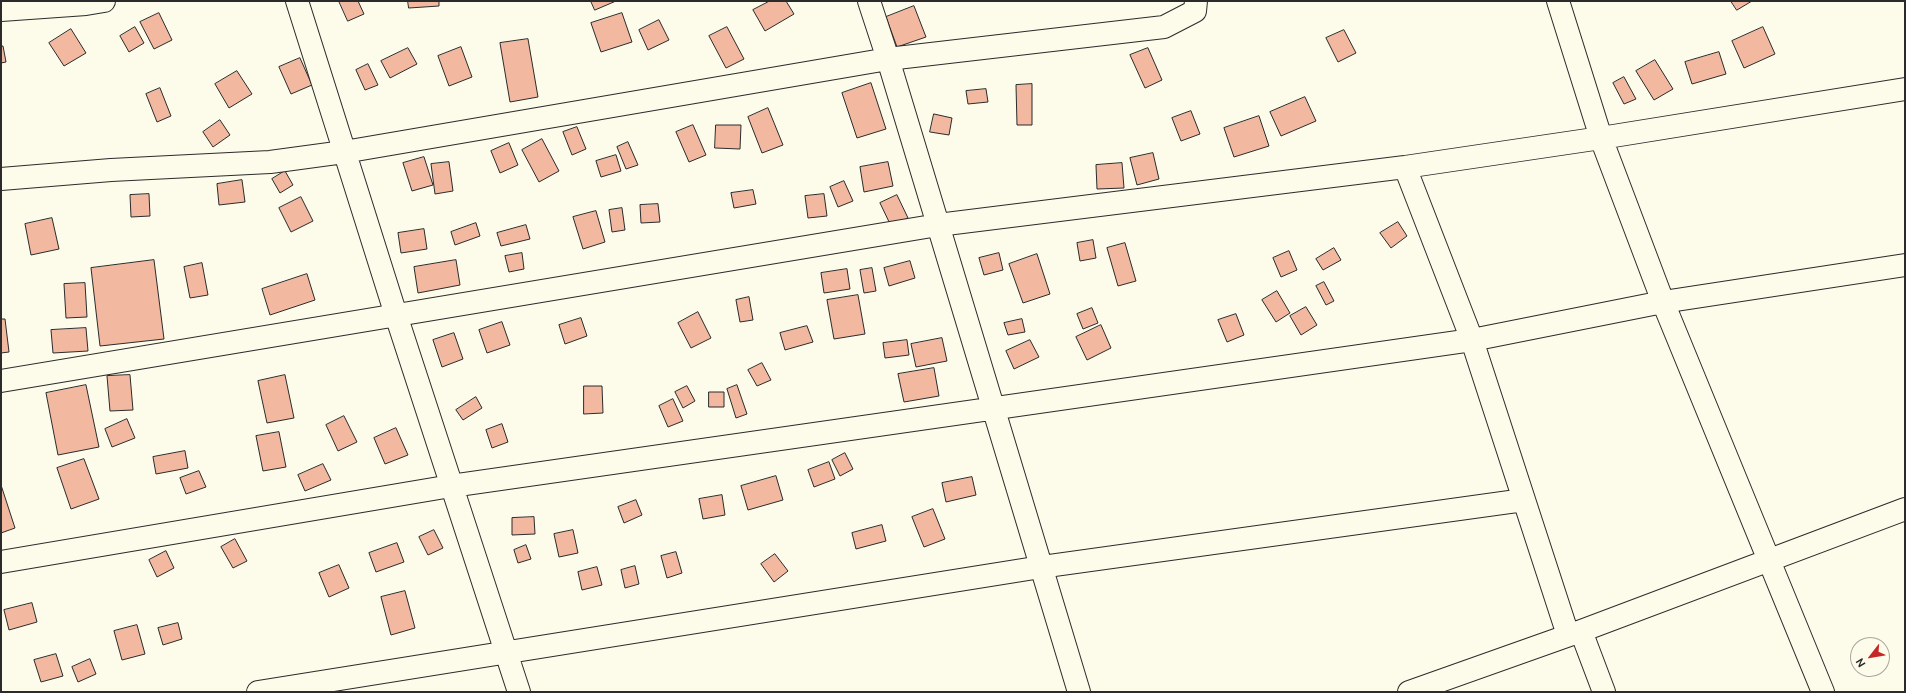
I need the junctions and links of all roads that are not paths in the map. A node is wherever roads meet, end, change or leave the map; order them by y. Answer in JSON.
{"nodes":[{"id":1,"x":104,"y":1,"type":"edge"},
{"id":2,"x":297,"y":1,"type":"edge"},
{"id":3,"x":869,"y":1,"type":"edge"},
{"id":4,"x":1196,"y":1,"type":"edge"},
{"id":5,"x":1558,"y":1,"type":"edge"},
{"id":6,"x":1,"y":10,"type":"edge"},
{"id":7,"x":888,"y":59,"type":"junction"},
{"id":8,"x":1905,"y":89,"type":"edge"},
{"id":9,"x":1601,"y":138,"type":"junction"},
{"id":10,"x":344,"y":152,"type":"junction"},
{"id":11,"x":1405,"y":167,"type":"junction"},
{"id":12,"x":1,"y":179,"type":"edge"},
{"id":13,"x":938,"y":225,"type":"junction"},
{"id":14,"x":1905,"y":265,"type":"edge"},
{"id":15,"x":1663,"y":302,"type":"junction"},
{"id":16,"x":396,"y":315,"type":"junction"},
{"id":17,"x":1472,"y":340,"type":"junction"},
{"id":18,"x":1,"y":381,"type":"edge"},
{"id":19,"x":993,"y":408,"type":"junction"},
{"id":20,"x":451,"y":486,"type":"junction"},
{"id":21,"x":1524,"y":500,"type":"junction"},
{"id":22,"x":1905,"y":508,"type":"edge"},
{"id":23,"x":1769,"y":560,"type":"junction"},
{"id":24,"x":1,"y":562,"type":"edge"},
{"id":25,"x":1041,"y":567,"type":"junction"},
{"id":26,"x":1575,"y":633,"type":"junction"},
{"id":27,"x":506,"y":652,"type":"junction"},
{"id":28,"x":258,"y":692,"type":"edge"},
{"id":29,"x":519,"y":692,"type":"edge"},
{"id":30,"x":1079,"y":692,"type":"edge"},
{"id":31,"x":1409,"y":692,"type":"edge"},
{"id":32,"x":1604,"y":692,"type":"edge"},
{"id":33,"x":1823,"y":692,"type":"edge"}],
"edges":[{"from":1,"to":6,"type":"street"},
{"from":2,"to":10,"type":"street"},
{"from":3,"to":7,"type":"street"},
{"from":4,"to":7,"type":"street"},
{"from":5,"to":9,"type":"street"},
{"from":7,"to":10,"type":"street"},
{"from":7,"to":13,"type":"street"},
{"from":8,"to":9,"type":"street"},
{"from":9,"to":11,"type":"street"},
{"from":9,"to":15,"type":"street"},
{"from":10,"to":12,"type":"street"},
{"from":10,"to":16,"type":"street"},
{"from":11,"to":13,"type":"street"},
{"from":11,"to":17,"type":"street"},
{"from":13,"to":16,"type":"street"},
{"from":13,"to":19,"type":"street"},
{"from":14,"to":15,"type":"street"},
{"from":15,"to":17,"type":"street"},
{"from":15,"to":23,"type":"street"},
{"from":16,"to":18,"type":"street"},
{"from":16,"to":20,"type":"street"},
{"from":17,"to":19,"type":"street"},
{"from":17,"to":21,"type":"street"},
{"from":19,"to":20,"type":"street"},
{"from":19,"to":25,"type":"street"},
{"from":20,"to":24,"type":"street"},
{"from":20,"to":27,"type":"street"},
{"from":21,"to":25,"type":"street"},
{"from":21,"to":26,"type":"street"},
{"from":22,"to":23,"type":"street"},
{"from":23,"to":26,"type":"street"},
{"from":23,"to":33,"type":"street"},
{"from":25,"to":27,"type":"street"},
{"from":25,"to":30,"type":"street"},
{"from":26,"to":31,"type":"street"},
{"from":26,"to":32,"type":"street"},
{"from":27,"to":28,"type":"street"},
{"from":27,"to":29,"type":"street"}]}
